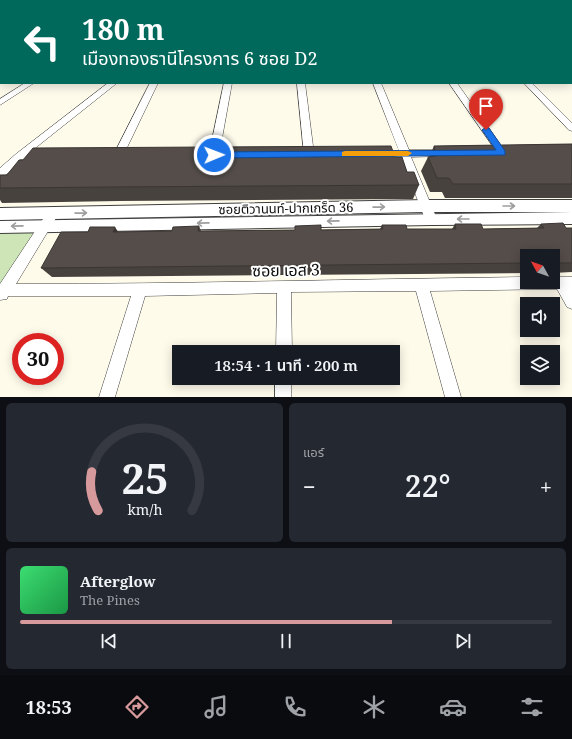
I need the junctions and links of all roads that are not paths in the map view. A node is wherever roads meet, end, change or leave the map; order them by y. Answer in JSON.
{"nodes":[{"id":1,"x":28,"y":84,"type":"edge"},
{"id":2,"x":112,"y":84,"type":"edge"},
{"id":3,"x":153,"y":84,"type":"edge"},
{"id":4,"x":228,"y":84,"type":"edge"},
{"id":5,"x":301,"y":84,"type":"edge"},
{"id":6,"x":377,"y":84,"type":"edge"},
{"id":7,"x":454,"y":84,"type":"edge"},
{"id":8,"x":529,"y":84,"type":"edge"},
{"id":9,"x":0,"y":103,"type":"edge"},
{"id":10,"x":572,"y":128,"type":"edge"},
{"id":11,"x":458,"y":153,"type":"edge"},
{"id":12,"x":487,"y":153,"type":"edge"},
{"id":13,"x":309,"y":154,"type":"edge"},
{"id":14,"x":368,"y":154,"type":"edge"},
{"id":15,"x":405,"y":154,"type":"junction"},
{"id":16,"x":214,"y":155,"type":"edge"},
{"id":17,"x":19,"y":156,"type":"junction"},
{"id":18,"x":49,"y":156,"type":"edge"},
{"id":19,"x":132,"y":156,"type":"edge"},
{"id":20,"x":0,"y":174,"type":"edge"},
{"id":21,"x":572,"y":206,"type":"edge"},
{"id":22,"x":429,"y":212,"type":"junction"},
{"id":23,"x":53,"y":213,"type":"junction"},
{"id":24,"x":0,"y":214,"type":"edge"},
{"id":25,"x":572,"y":218,"type":"edge"},
{"id":26,"x":0,"y":226,"type":"edge"},
{"id":27,"x":44,"y":226,"type":"junction"},
{"id":28,"x":566,"y":283,"type":"edge"},
{"id":29,"x":421,"y":285,"type":"junction"},
{"id":30,"x":284,"y":286,"type":"junction"},
{"id":31,"x":140,"y":290,"type":"junction"},
{"id":32,"x":1,"y":292,"type":"edge"},
{"id":33,"x":572,"y":302,"type":"edge"},
{"id":34,"x":284,"y":345,"type":"edge"},
{"id":35,"x":283,"y":385,"type":"edge"},
{"id":36,"x":107,"y":397,"type":"edge"},
{"id":37,"x":283,"y":397,"type":"edge"},
{"id":38,"x":453,"y":397,"type":"edge"}],
"edges":[{"from":1,"to":9,"type":"street"},
{"from":2,"to":17,"type":"street"},
{"from":3,"to":19,"type":"street"},
{"from":4,"to":16,"type":"street"},
{"from":5,"to":13,"type":"street"},
{"from":6,"to":15,"type":"street"},
{"from":7,"to":12,"type":"street"},
{"from":8,"to":10,"type":"street"},
{"from":11,"to":15,"type":"street"},
{"from":14,"to":15,"type":"street"},
{"from":15,"to":22,"type":"street"},
{"from":17,"to":18,"type":"street"},
{"from":17,"to":20,"type":"street"},
{"from":22,"to":21,"type":"street","name":"ซอยติวานนท์-ปากเกร็ด 36","one_way":true},
{"from":23,"to":22,"type":"street","name":"ซอยติวานนท์-ปากเกร็ด 36","one_way":true},
{"from":25,"to":22,"type":"street","name":"ซอยติวานนท์-ปากเกร็ด 36","one_way":true},
{"from":22,"to":27,"type":"street","name":"ซอยติวานนท์-ปากเกร็ด 36","one_way":true},
{"from":23,"to":24,"type":"street","name":"ซอยติวานนท์-ปากเกร็ด 36"},
{"from":23,"to":27,"type":"street"},
{"from":27,"to":26,"type":"street","name":"ซอยติวานนท์-ปากเกร็ด 36","one_way":true},
{"from":27,"to":32,"type":"street"},
{"from":28,"to":29,"type":"street","name":"ซอย เอส 3"},
{"from":28,"to":33,"type":"street"},
{"from":29,"to":30,"type":"street","name":"ซอย เอส 3"},
{"from":29,"to":38,"type":"street"},
{"from":30,"to":31,"type":"street","name":"ซอย เอส 3"},
{"from":30,"to":34,"type":"street"},
{"from":31,"to":32,"type":"street","name":"ซอย เอส 3"},
{"from":31,"to":36,"type":"street"},
{"from":35,"to":37,"type":"street"}]}
